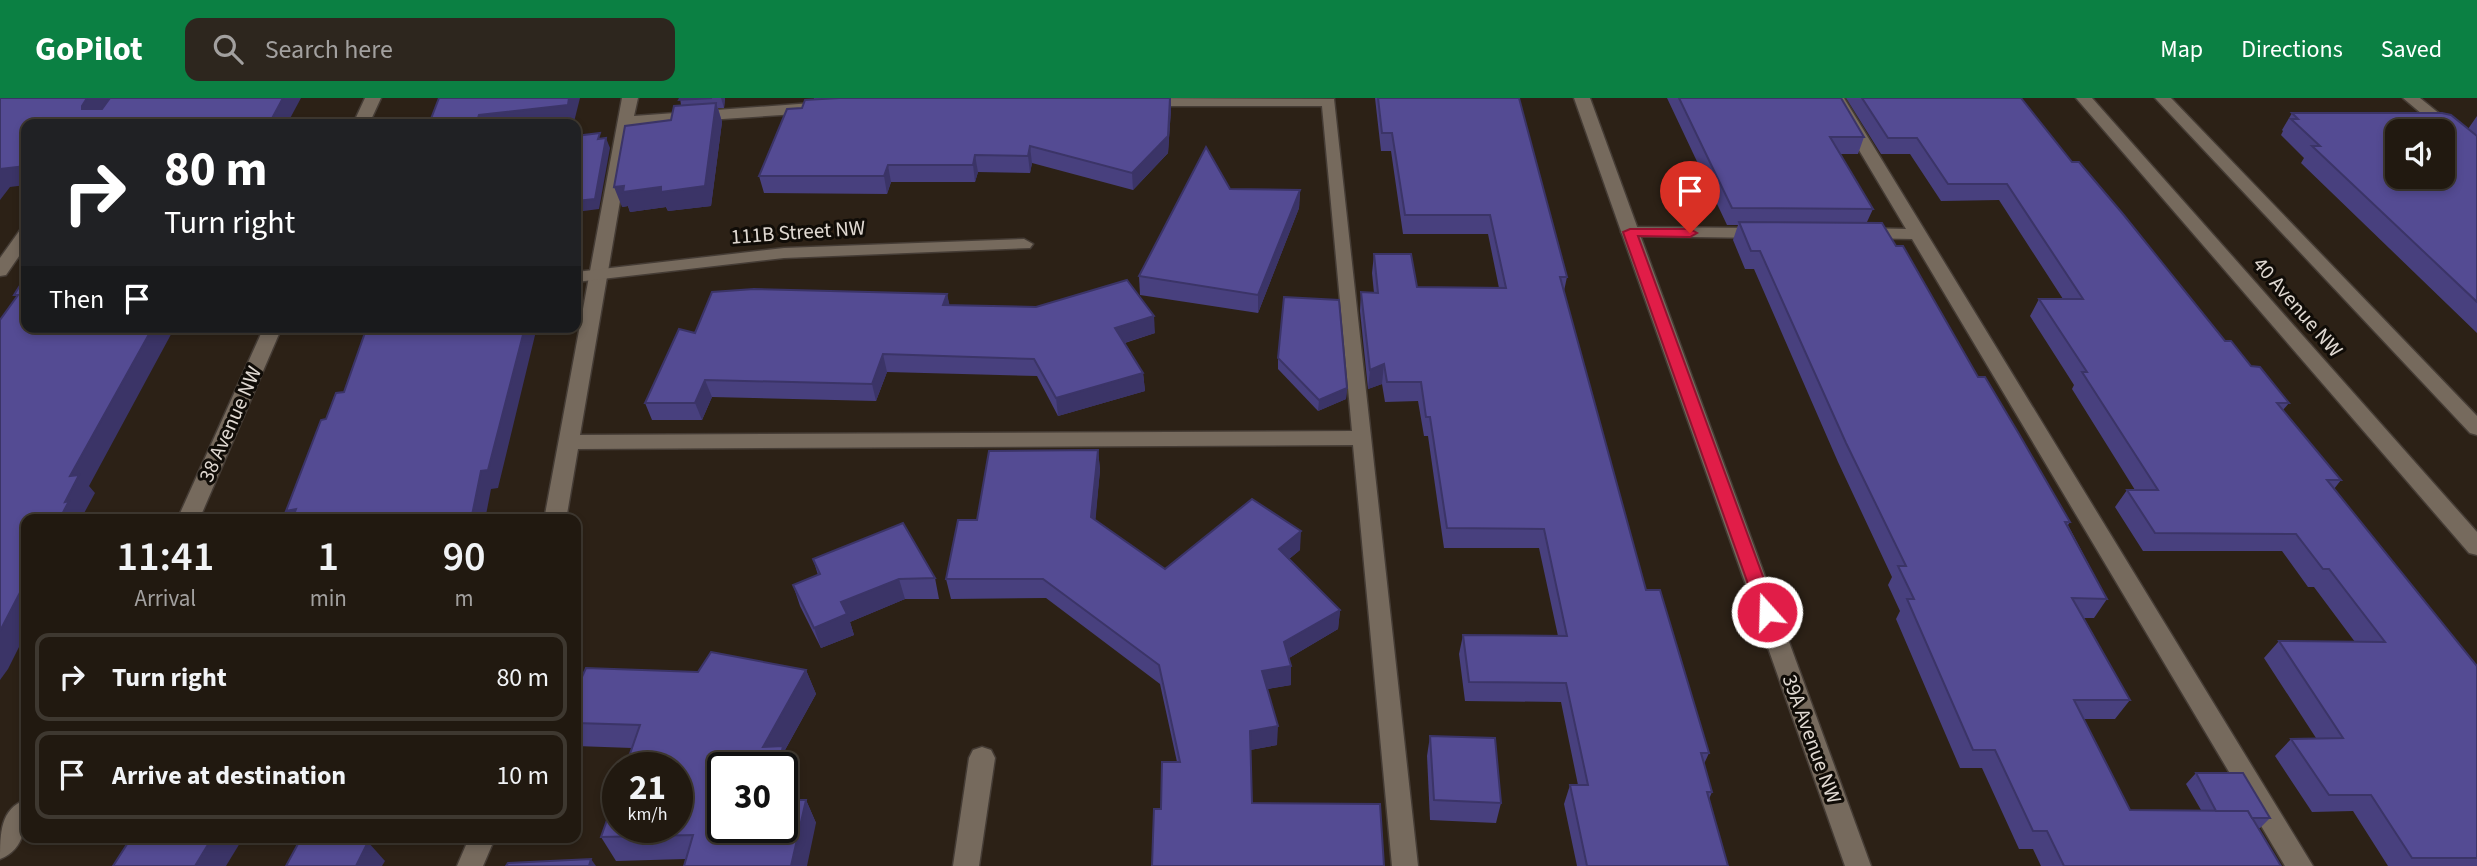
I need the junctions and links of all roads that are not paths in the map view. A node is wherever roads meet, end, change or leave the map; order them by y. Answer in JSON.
{"nodes":[{"id":1,"x":373,"y":98,"type":"edge"},
{"id":2,"x":629,"y":98,"type":"edge"},
{"id":3,"x":1582,"y":98,"type":"edge"},
{"id":4,"x":1836,"y":98,"type":"edge"},
{"id":5,"x":2084,"y":98,"type":"edge"},
{"id":6,"x":2163,"y":98,"type":"edge"},
{"id":7,"x":2411,"y":98,"type":"edge"},
{"id":8,"x":1329,"y":100,"type":"edge"},
{"id":9,"x":1124,"y":101,"type":"edge"},
{"id":10,"x":828,"y":107,"type":"edge"},
{"id":11,"x":364,"y":119,"type":"edge"},
{"id":12,"x":626,"y":121,"type":"junction"},
{"id":13,"x":2477,"y":152,"type":"edge"},
{"id":14,"x":1630,"y":232,"type":"junction"},
{"id":15,"x":1785,"y":233,"type":"edge"},
{"id":16,"x":1838,"y":233,"type":"edge"},
{"id":17,"x":1918,"y":234,"type":"junction"},
{"id":18,"x":21,"y":241,"type":"edge"},
{"id":19,"x":1024,"y":244,"type":"dead end"},
{"id":20,"x":0,"y":271,"type":"edge"},
{"id":21,"x":597,"y":274,"type":"junction"},
{"id":22,"x":581,"y":276,"type":"edge"},
{"id":23,"x":269,"y":333,"type":"edge"},
{"id":24,"x":2477,"y":428,"type":"edge"},
{"id":25,"x":1361,"y":438,"type":"junction"},
{"id":26,"x":568,"y":442,"type":"junction"},
{"id":27,"x":191,"y":514,"type":"edge"},
{"id":28,"x":556,"y":514,"type":"edge"},
{"id":29,"x":2477,"y":547,"type":"edge"},
{"id":30,"x":982,"y":758,"type":"dead end"},
{"id":31,"x":21,"y":818,"type":"edge"},
{"id":32,"x":480,"y":843,"type":"edge"},
{"id":33,"x":0,"y":847,"type":"edge"},
{"id":34,"x":470,"y":866,"type":"edge"},
{"id":35,"x":966,"y":866,"type":"edge"},
{"id":36,"x":1405,"y":866,"type":"edge"},
{"id":37,"x":1858,"y":866,"type":"edge"},
{"id":38,"x":2300,"y":866,"type":"edge"}],
"edges":[{"from":1,"to":11,"type":"street"},
{"from":2,"to":12,"type":"street"},
{"from":3,"to":14,"type":"street","name":"39A Avenue NW"},
{"from":4,"to":17,"type":"street"},
{"from":5,"to":29,"type":"street","name":"40 Avenue NW"},
{"from":6,"to":24,"type":"street","name":"40 Avenue NW"},
{"from":7,"to":13,"type":"street"},
{"from":8,"to":9,"type":"street"},
{"from":8,"to":25,"type":"street"},
{"from":10,"to":12,"type":"street"},
{"from":12,"to":21,"type":"street"},
{"from":14,"to":15,"type":"street"},
{"from":14,"to":37,"type":"street","name":"39A Avenue NW"},
{"from":16,"to":17,"type":"street"},
{"from":17,"to":38,"type":"street"},
{"from":18,"to":20,"type":"street"},
{"from":19,"to":21,"type":"street","name":"111B Street NW"},
{"from":21,"to":22,"type":"street","name":"111B Street NW"},
{"from":21,"to":26,"type":"street"},
{"from":23,"to":27,"type":"street","name":"38 Avenue NW"},
{"from":25,"to":26,"type":"street"},
{"from":25,"to":36,"type":"street"},
{"from":26,"to":28,"type":"street"},
{"from":30,"to":35,"type":"street"},
{"from":31,"to":33,"type":"street"},
{"from":32,"to":34,"type":"street"}]}
